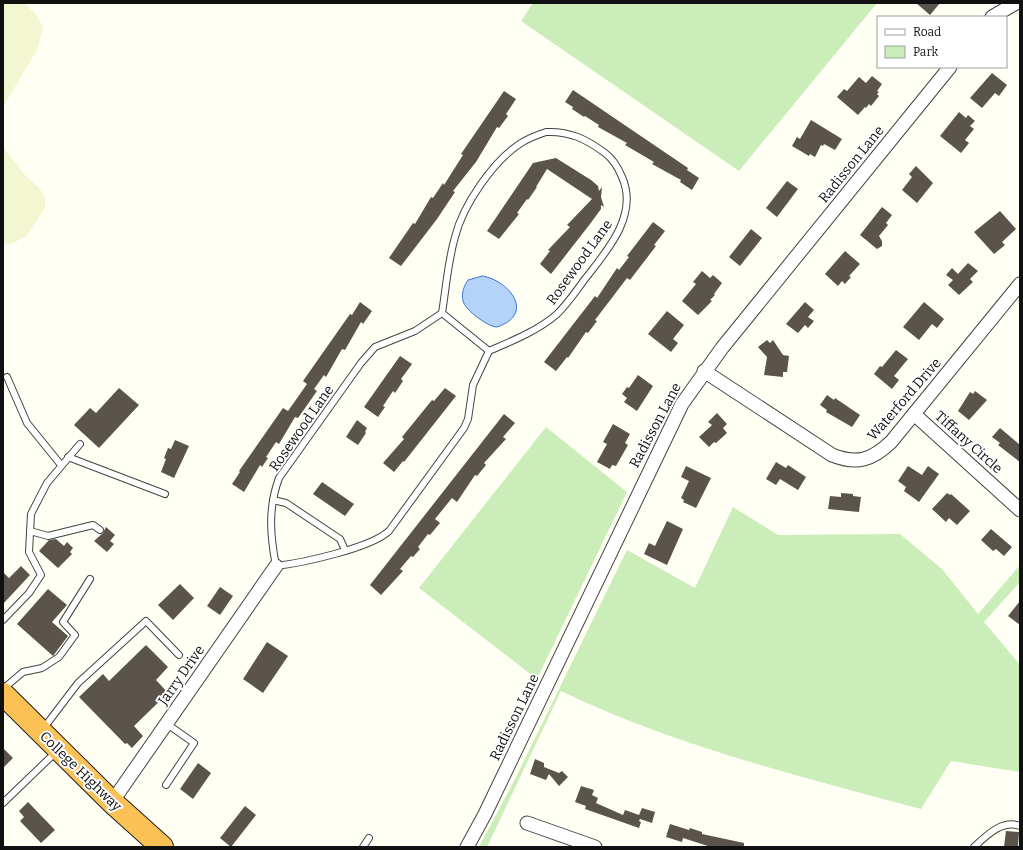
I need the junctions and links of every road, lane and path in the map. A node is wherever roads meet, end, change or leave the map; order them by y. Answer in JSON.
{"nodes":[{"id":1,"x":1016,"y":3,"type":"edge"},
{"id":2,"x":994,"y":16,"type":"edge"},
{"id":3,"x":949,"y":68,"type":"edge"},
{"id":4,"x":1020,"y":284,"type":"edge"},
{"id":5,"x":442,"y":313,"type":"junction"},
{"id":6,"x":489,"y":351,"type":"junction"},
{"id":7,"x":704,"y":371,"type":"junction"},
{"id":8,"x":7,"y":377,"type":"dead end"},
{"id":9,"x":914,"y":414,"type":"junction"},
{"id":10,"x":80,"y":444,"type":"dead end"},
{"id":11,"x":68,"y":457,"type":"junction"},
{"id":12,"x":61,"y":466,"type":"junction"},
{"id":13,"x":166,"y":494,"type":"dead end"},
{"id":14,"x":273,"y":500,"type":"junction"},
{"id":15,"x":1020,"y":510,"type":"edge"},
{"id":16,"x":100,"y":530,"type":"dead end"},
{"id":17,"x":30,"y":531,"type":"junction"},
{"id":18,"x":345,"y":550,"type":"junction"},
{"id":19,"x":276,"y":566,"type":"junction"},
{"id":20,"x":90,"y":579,"type":"dead end"},
{"id":21,"x":3,"y":620,"type":"edge"},
{"id":22,"x":179,"y":655,"type":"dead end"},
{"id":23,"x":3,"y":689,"type":"edge"},
{"id":24,"x":3,"y":694,"type":"edge"},
{"id":25,"x":167,"y":724,"type":"junction"},
{"id":26,"x":40,"y":731,"type":"junction"},
{"id":27,"x":59,"y":750,"type":"junction"},
{"id":28,"x":166,"y":785,"type":"dead end"},
{"id":29,"x":112,"y":802,"type":"junction"},
{"id":30,"x":3,"y":803,"type":"edge"},
{"id":31,"x":527,"y":823,"type":"dead end"},
{"id":32,"x":1020,"y":826,"type":"edge"},
{"id":33,"x":370,"y":838,"type":"dead end"},
{"id":34,"x":156,"y":844,"type":"edge"},
{"id":35,"x":363,"y":847,"type":"edge"},
{"id":36,"x":467,"y":847,"type":"edge"},
{"id":37,"x":595,"y":847,"type":"edge"},
{"id":38,"x":974,"y":847,"type":"edge"}],
"edges":[{"from":1,"to":2,"type":"street"},
{"from":3,"to":7,"type":"street","name":"Radisson Lane"},
{"from":4,"to":9,"type":"street","name":"Waterford Drive"},
{"from":5,"to":6,"type":"lane"},
{"from":5,"to":6,"type":"lane","name":"Rosewood Lane"},
{"from":5,"to":14,"type":"lane","name":"Rosewood Lane"},
{"from":6,"to":18,"type":"lane"},
{"from":7,"to":9,"type":"street","name":"Waterford Drive"},
{"from":7,"to":36,"type":"street","name":"Radisson Lane"},
{"from":8,"to":12,"type":"lane"},
{"from":9,"to":15,"type":"street","name":"Tiffany Circle"},
{"from":10,"to":11,"type":"lane"},
{"from":11,"to":12,"type":"lane"},
{"from":11,"to":13,"type":"lane"},
{"from":12,"to":17,"type":"lane"},
{"from":14,"to":18,"type":"lane"},
{"from":14,"to":19,"type":"lane","name":"Rosewood Lane"},
{"from":16,"to":17,"type":"lane"},
{"from":17,"to":21,"type":"lane"},
{"from":18,"to":19,"type":"lane"},
{"from":19,"to":25,"type":"street","name":"Jarry Drive"},
{"from":20,"to":23,"type":"lane"},
{"from":22,"to":26,"type":"lane"},
{"from":24,"to":26,"type":"highway","name":"College Highway"},
{"from":25,"to":28,"type":"lane"},
{"from":25,"to":29,"type":"street","name":"Jarry Drive"},
{"from":26,"to":27,"type":"highway","name":"College Highway"},
{"from":27,"to":29,"type":"highway","name":"College Highway"},
{"from":27,"to":30,"type":"lane"},
{"from":29,"to":34,"type":"highway","name":"College Highway"},
{"from":31,"to":37,"type":"street"},
{"from":32,"to":38,"type":"lane"},
{"from":33,"to":35,"type":"lane"}]}
